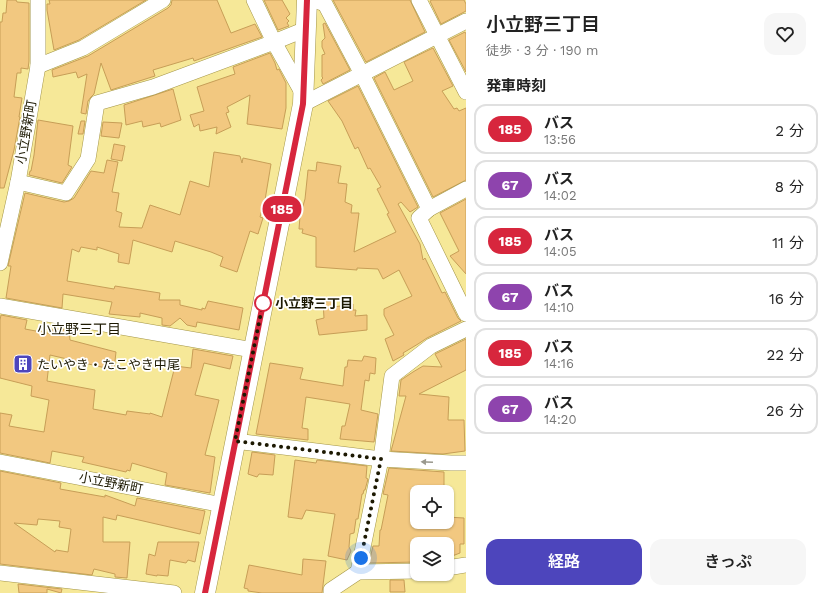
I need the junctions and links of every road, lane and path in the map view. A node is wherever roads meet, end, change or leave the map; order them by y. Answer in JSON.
{"nodes":[{"id":1,"x":38,"y":0,"type":"edge"},
{"id":2,"x":163,"y":0,"type":"edge"},
{"id":3,"x":254,"y":0,"type":"edge"},
{"id":4,"x":307,"y":0,"type":"edge"},
{"id":5,"x":313,"y":0,"type":"edge"},
{"id":6,"x":419,"y":0,"type":"edge"},
{"id":7,"x":466,"y":21,"type":"edge"},
{"id":8,"x":306,"y":29,"type":"junction"},
{"id":9,"x":437,"y":35,"type":"junction"},
{"id":10,"x":274,"y":42,"type":"junction"},
{"id":11,"x":38,"y":66,"type":"junction"},
{"id":12,"x":362,"y":74,"type":"junction"},
{"id":13,"x":466,"y":92,"type":"edge"},
{"id":14,"x":303,"y":99,"type":"junction"},
{"id":15,"x":18,"y":182,"type":"junction"},
{"id":16,"x":466,"y":189,"type":"edge"},
{"id":17,"x":430,"y":209,"type":"junction"},
{"id":18,"x":0,"y":263,"type":"edge"},
{"id":19,"x":0,"y":306,"type":"edge"},
{"id":20,"x":466,"y":314,"type":"edge"},
{"id":21,"x":466,"y":329,"type":"edge"},
{"id":22,"x":253,"y":350,"type":"junction"},
{"id":23,"x":235,"y":441,"type":"junction"},
{"id":24,"x":381,"y":459,"type":"junction"},
{"id":25,"x":0,"y":462,"type":"edge"},
{"id":26,"x":466,"y":463,"type":"edge"},
{"id":27,"x":223,"y":505,"type":"junction"},
{"id":28,"x":466,"y":565,"type":"edge"},
{"id":29,"x":454,"y":567,"type":"edge"},
{"id":30,"x":410,"y":571,"type":"edge"},
{"id":31,"x":358,"y":572,"type":"junction"},
{"id":32,"x":0,"y":574,"type":"edge"},
{"id":33,"x":174,"y":593,"type":"edge"},
{"id":34,"x":205,"y":593,"type":"edge"},
{"id":35,"x":331,"y":593,"type":"edge"}],
"edges":[{"from":1,"to":11,"type":"street","name":"小立野新町"},
{"from":2,"to":11,"type":"street"},
{"from":3,"to":10,"type":"street"},
{"from":4,"to":8,"type":"main road"},
{"from":5,"to":12,"type":"street"},
{"from":6,"to":9,"type":"street"},
{"from":7,"to":9,"type":"street"},
{"from":8,"to":10,"type":"street"},
{"from":8,"to":14,"type":"main road"},
{"from":9,"to":12,"type":"street"},
{"from":9,"to":13,"type":"street"},
{"from":10,"to":14,"type":"street"},
{"from":10,"to":15,"type":"street"},
{"from":11,"to":15,"type":"street","name":"小立野新町"},
{"from":12,"to":14,"type":"street"},
{"from":12,"to":17,"type":"street"},
{"from":14,"to":22,"type":"main road"},
{"from":15,"to":18,"type":"street","name":"小立野新町"},
{"from":16,"to":17,"type":"street"},
{"from":17,"to":20,"type":"street"},
{"from":19,"to":22,"type":"street"},
{"from":21,"to":24,"type":"street"},
{"from":22,"to":23,"type":"main road"},
{"from":23,"to":24,"type":"street"},
{"from":23,"to":27,"type":"main road"},
{"from":26,"to":24,"type":"street","one_way":true},
{"from":24,"to":31,"type":"street"},
{"from":25,"to":27,"type":"street","name":"小立野新町"},
{"from":27,"to":34,"type":"main road"},
{"from":28,"to":29,"type":"street"},
{"from":30,"to":31,"type":"street"},
{"from":31,"to":35,"type":"street"},
{"from":32,"to":33,"type":"street"}]}
